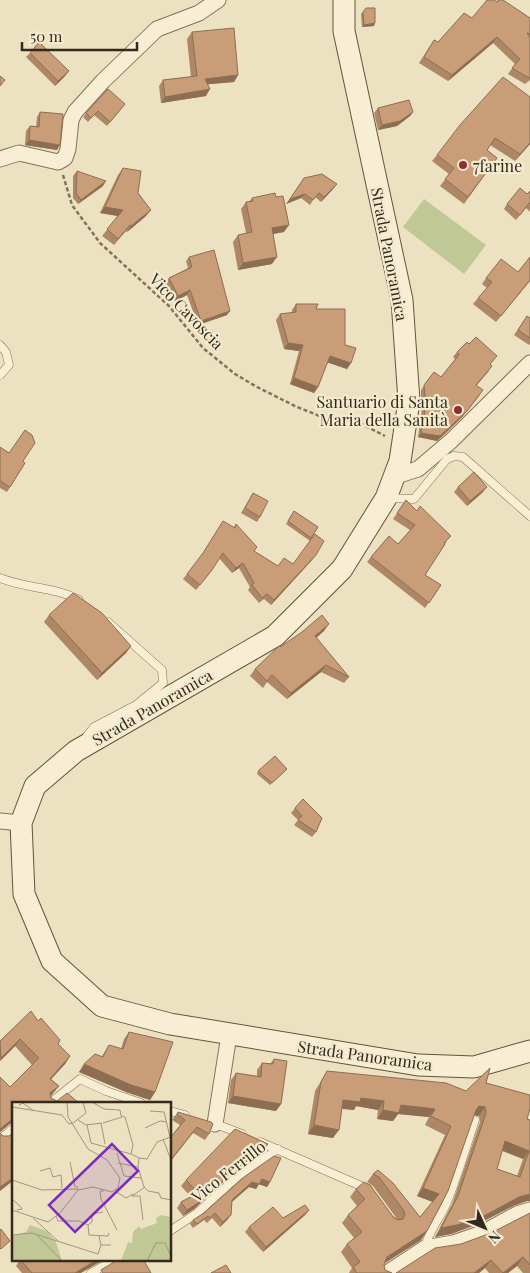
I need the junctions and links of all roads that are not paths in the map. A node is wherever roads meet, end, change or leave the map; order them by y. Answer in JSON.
{"nodes":[{"id":1,"x":218,"y":0,"type":"edge"},
{"id":2,"x":344,"y":0,"type":"edge"},
{"id":3,"x":0,"y":158,"type":"edge"},
{"id":4,"x":0,"y":345,"type":"edge"},
{"id":5,"x":530,"y":362,"type":"edge"},
{"id":6,"x":0,"y":375,"type":"edge"},
{"id":7,"x":394,"y":477,"type":"junction"},
{"id":8,"x":386,"y":498,"type":"junction"},
{"id":9,"x":530,"y":516,"type":"edge"},
{"id":10,"x":0,"y":578,"type":"edge"},
{"id":11,"x":86,"y":605,"type":"edge"},
{"id":12,"x":100,"y":615,"type":"edge"},
{"id":13,"x":78,"y":749,"type":"junction"},
{"id":14,"x":10,"y":822,"type":"edge"},
{"id":15,"x":228,"y":1035,"type":"junction"},
{"id":16,"x":530,"y":1051,"type":"edge"},
{"id":17,"x":51,"y":1102,"type":"edge"},
{"id":18,"x":138,"y":1102,"type":"edge"},
{"id":19,"x":171,"y":1111,"type":"edge"},
{"id":20,"x":198,"y":1119,"type":"edge"},
{"id":21,"x":475,"y":1120,"type":"edge"},
{"id":22,"x":211,"y":1123,"type":"joint"},
{"id":23,"x":12,"y":1130,"type":"edge"},
{"id":24,"x":0,"y":1139,"type":"edge"},
{"id":25,"x":278,"y":1149,"type":"junction"},
{"id":26,"x":374,"y":1196,"type":"edge"},
{"id":27,"x":530,"y":1210,"type":"edge"},
{"id":28,"x":171,"y":1231,"type":"edge"},
{"id":29,"x":425,"y":1248,"type":"junction"},
{"id":30,"x":114,"y":1260,"type":"edge"},
{"id":31,"x":91,"y":1273,"type":"edge"},
{"id":32,"x":387,"y":1273,"type":"edge"}],
"edges":[{"from":1,"to":3,"type":"street"},
{"from":2,"to":7,"type":"main road","name":"Strada Panoramica"},
{"from":4,"to":6,"type":"lane"},
{"from":5,"to":7,"type":"street"},
{"from":7,"to":8,"type":"main road","name":"Strada Panoramica"},
{"from":8,"to":9,"type":"lane"},
{"from":8,"to":13,"type":"main road","name":"Strada Panoramica"},
{"from":10,"to":11,"type":"lane"},
{"from":12,"to":13,"type":"lane"},
{"from":13,"to":14,"type":"main road","name":"Strada Panoramica"},
{"from":14,"to":15,"type":"main road","name":"Strada Panoramica"},
{"from":15,"to":16,"type":"main road","name":"Strada Panoramica"},
{"from":15,"to":22,"type":"street"},
{"from":17,"to":18,"type":"lane"},
{"from":19,"to":20,"type":"lane"},
{"from":21,"to":29,"type":"lane"},
{"from":22,"to":25,"type":"lane"},
{"from":23,"to":24,"type":"lane"},
{"from":25,"to":26,"type":"lane"},
{"from":25,"to":28,"type":"lane","name":"Vico Ferrillo"},
{"from":27,"to":29,"type":"street"},
{"from":29,"to":32,"type":"street"},
{"from":30,"to":31,"type":"lane"}]}
